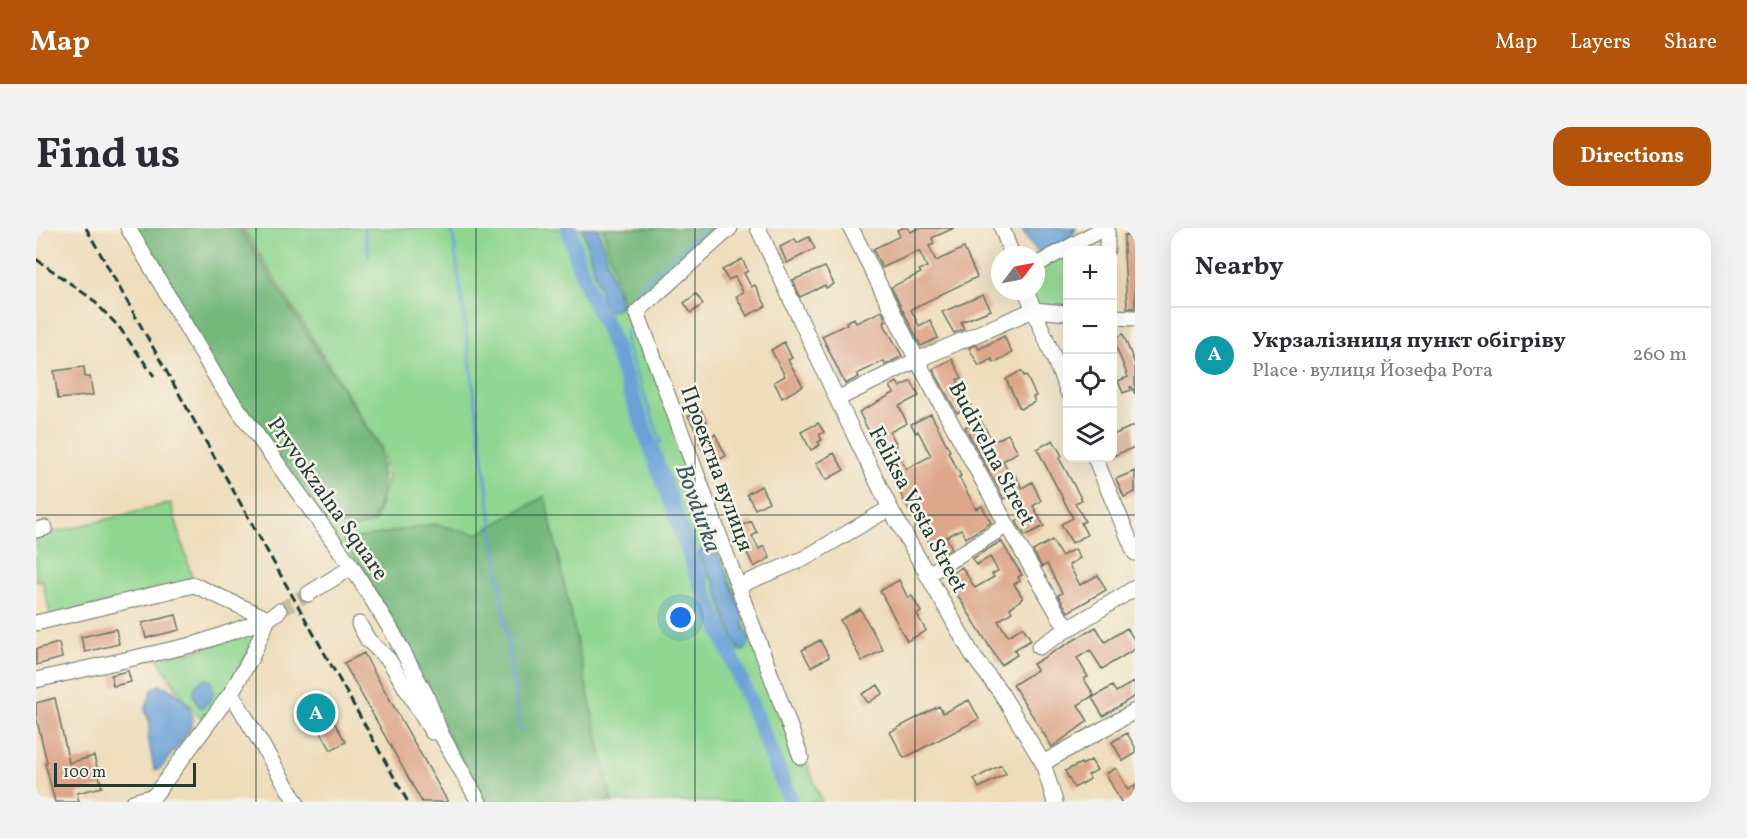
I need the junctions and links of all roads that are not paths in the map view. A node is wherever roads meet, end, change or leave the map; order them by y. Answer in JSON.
{"nodes":[{"id":1,"x":128,"y":228,"type":"edge"},
{"id":2,"x":730,"y":228,"type":"edge"},
{"id":3,"x":758,"y":228,"type":"edge"},
{"id":4,"x":851,"y":228,"type":"edge"},
{"id":5,"x":1002,"y":228,"type":"edge"},
{"id":6,"x":1106,"y":228,"type":"edge"},
{"id":7,"x":1009,"y":246,"type":"edge"},
{"id":8,"x":1107,"y":246,"type":"edge"},
{"id":9,"x":1045,"y":260,"type":"edge"},
{"id":10,"x":1029,"y":300,"type":"edge"},
{"id":11,"x":1033,"y":310,"type":"junction"},
{"id":12,"x":1063,"y":313,"type":"edge"},
{"id":13,"x":1117,"y":317,"type":"edge"},
{"id":14,"x":1135,"y":318,"type":"edge"},
{"id":15,"x":917,"y":360,"type":"junction"},
{"id":16,"x":1063,"y":380,"type":"edge"},
{"id":17,"x":837,"y":399,"type":"junction"},
{"id":18,"x":1097,"y":462,"type":"edge"},
{"id":19,"x":890,"y":508,"type":"junction"},
{"id":20,"x":1007,"y":525,"type":"junction"},
{"id":21,"x":1135,"y":553,"type":"edge"},
{"id":22,"x":352,"y":567,"type":"junction"},
{"id":23,"x":927,"y":575,"type":"junction"},
{"id":24,"x":738,"y":586,"type":"junction"},
{"id":25,"x":1135,"y":588,"type":"edge"},
{"id":26,"x":308,"y":594,"type":"tunnel mouth"},
{"id":27,"x":273,"y":615,"type":"junction"},
{"id":28,"x":36,"y":623,"type":"edge"},
{"id":29,"x":359,"y":624,"type":"dead end"},
{"id":30,"x":1073,"y":626,"type":"junction"},
{"id":31,"x":1039,"y":647,"type":"dead end"},
{"id":32,"x":36,"y":680,"type":"edge"},
{"id":33,"x":231,"y":693,"type":"junction"},
{"id":34,"x":1135,"y":711,"type":"edge"},
{"id":35,"x":444,"y":740,"type":"junction"},
{"id":36,"x":801,"y":757,"type":"dead end"},
{"id":37,"x":1043,"y":764,"type":"junction"},
{"id":38,"x":133,"y":802,"type":"edge"},
{"id":39,"x":296,"y":802,"type":"edge"},
{"id":40,"x":479,"y":802,"type":"edge"},
{"id":41,"x":1055,"y":802,"type":"edge"}],
"edges":[{"from":1,"to":22,"type":"street","name":"Pryvokzalna Square"},
{"from":2,"to":24,"type":"street","name":"Проектна вулиця"},
{"from":3,"to":17,"type":"street","name":"Feliksa Vesta Street"},
{"from":4,"to":15,"type":"street","name":"Budivelna Street"},
{"from":5,"to":7,"type":"street"},
{"from":6,"to":8,"type":"street"},
{"from":6,"to":9,"type":"street"},
{"from":10,"to":11,"type":"street"},
{"from":11,"to":12,"type":"street"},
{"from":11,"to":15,"type":"street"},
{"from":11,"to":16,"type":"street"},
{"from":13,"to":14,"type":"street"},
{"from":15,"to":17,"type":"street"},
{"from":15,"to":20,"type":"street","name":"Budivelna Street"},
{"from":17,"to":19,"type":"street","name":"Feliksa Vesta Street"},
{"from":18,"to":21,"type":"street"},
{"from":19,"to":23,"type":"street","name":"Feliksa Vesta Street"},
{"from":19,"to":24,"type":"street"},
{"from":20,"to":23,"type":"street"},
{"from":20,"to":30,"type":"street","name":"Budivelna Street"},
{"from":22,"to":26,"type":"street"},
{"from":22,"to":35,"type":"street","name":"Pryvokzalna Square"},
{"from":23,"to":37,"type":"street","name":"Feliksa Vesta Street"},
{"from":24,"to":36,"type":"street","name":"Проектна вулиця"},
{"from":25,"to":30,"type":"street"},
{"from":27,"to":28,"type":"street"},
{"from":27,"to":32,"type":"street"},
{"from":27,"to":33,"type":"street"},
{"from":29,"to":35,"type":"street"},
{"from":30,"to":31,"type":"street"},
{"from":33,"to":38,"type":"street"},
{"from":33,"to":39,"type":"street"},
{"from":34,"to":37,"type":"street"},
{"from":35,"to":40,"type":"street","name":"Pryvokzalna Square"},
{"from":37,"to":41,"type":"street","name":"Feliksa Vesta Street"}]}
